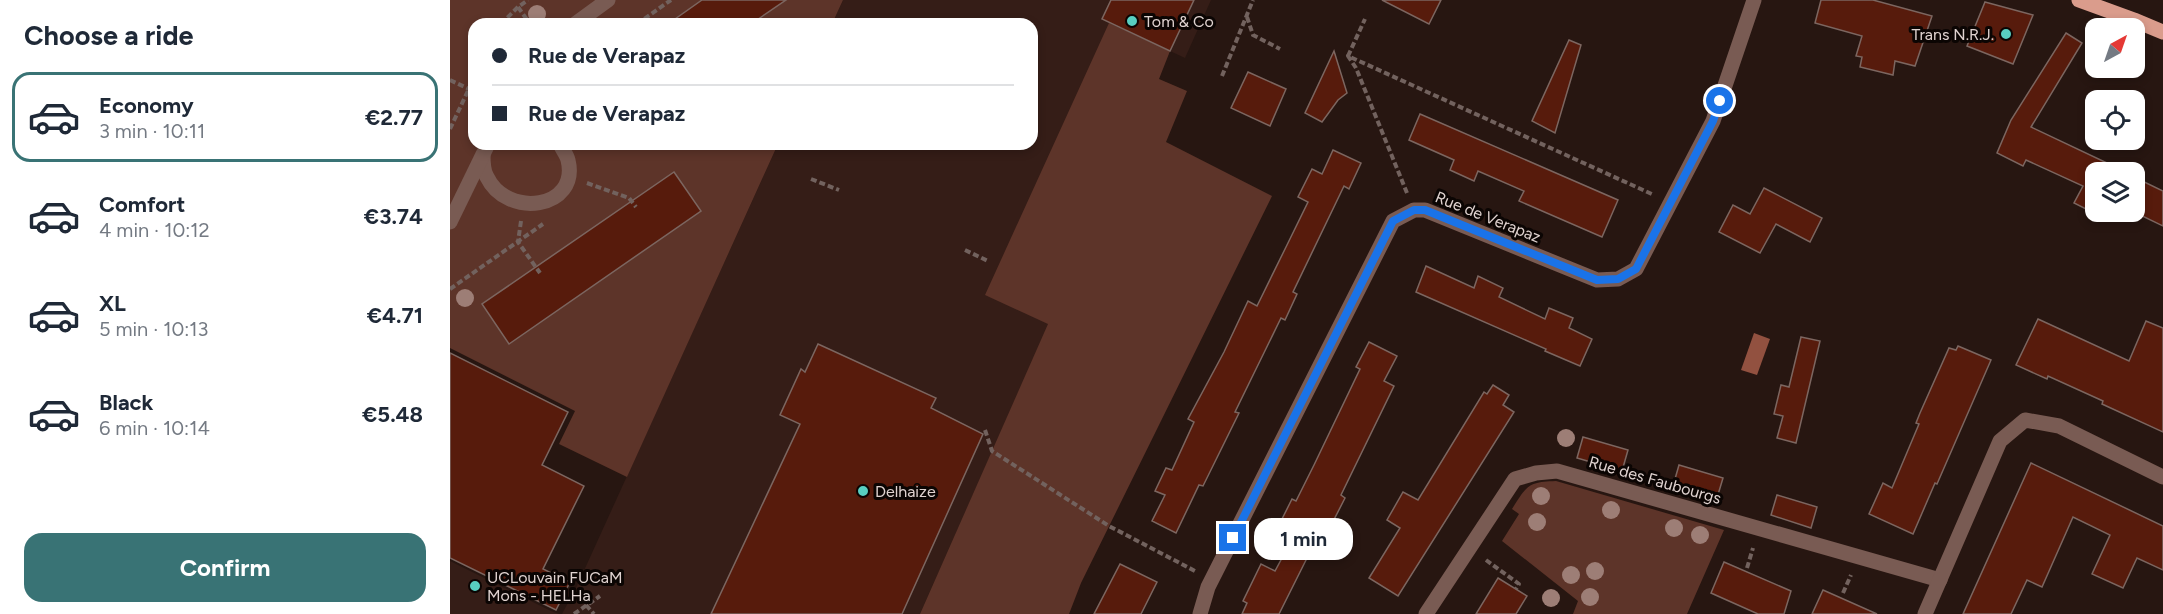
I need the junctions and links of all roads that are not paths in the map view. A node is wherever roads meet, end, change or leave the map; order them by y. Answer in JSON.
{"nodes":[{"id":1,"x":608,"y":0,"type":"edge"},
{"id":2,"x":1754,"y":0,"type":"edge"},
{"id":3,"x":2079,"y":0,"type":"edge"},
{"id":4,"x":582,"y":18,"type":"edge"},
{"id":5,"x":2163,"y":32,"type":"edge"},
{"id":6,"x":485,"y":150,"type":"edge"},
{"id":7,"x":485,"y":150,"type":"edge"},
{"id":8,"x":563,"y":150,"type":"edge"},
{"id":9,"x":450,"y":222,"type":"edge"},
{"id":10,"x":2163,"y":477,"type":"edge"},
{"id":11,"x":1940,"y":580,"type":"junction"},
{"id":12,"x":1200,"y":614,"type":"edge"},
{"id":13,"x":1426,"y":614,"type":"edge"},
{"id":14,"x":1925,"y":614,"type":"edge"}],
"edges":[{"from":1,"to":4,"type":"street"},
{"from":2,"to":12,"type":"street","name":"Rue de Verapaz"},
{"from":3,"to":5,"type":"main road"},
{"from":6,"to":8,"type":"street"},
{"from":7,"to":9,"type":"street"},
{"from":10,"to":11,"type":"street"},
{"from":11,"to":13,"type":"street","name":"Rue des Faubourgs"},
{"from":11,"to":14,"type":"street"}]}
